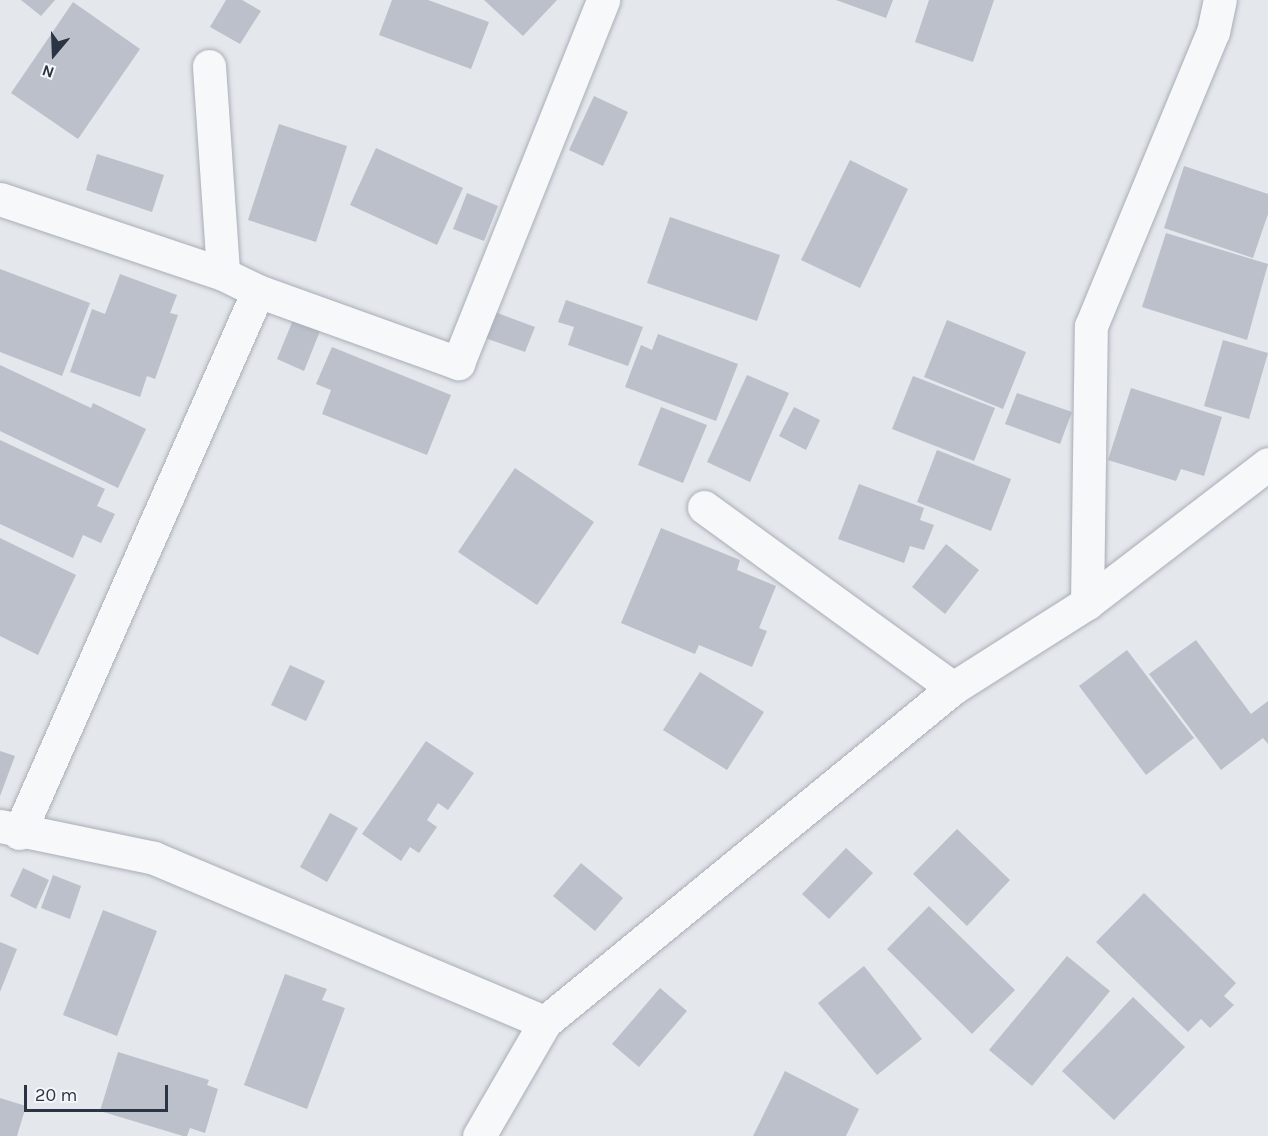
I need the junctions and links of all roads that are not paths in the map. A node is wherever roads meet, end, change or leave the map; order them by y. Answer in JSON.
{"nodes":[{"id":1,"x":603,"y":0,"type":"edge"},
{"id":2,"x":1220,"y":0,"type":"edge"},
{"id":3,"x":209,"y":66,"type":"dead end"},
{"id":4,"x":0,"y":198,"type":"edge"},
{"id":5,"x":223,"y":274,"type":"junction"},
{"id":6,"x":258,"y":291,"type":"junction"},
{"id":7,"x":1268,"y":464,"type":"edge"},
{"id":8,"x":704,"y":507,"type":"dead end"},
{"id":9,"x":1086,"y":603,"type":"junction"},
{"id":10,"x":953,"y":688,"type":"junction"},
{"id":11,"x":10,"y":829,"type":"edge"},
{"id":12,"x":545,"y":1022,"type":"junction"},
{"id":13,"x":479,"y":1136,"type":"edge"}],
"edges":[{"from":1,"to":6,"type":"street"},
{"from":2,"to":9,"type":"street"},
{"from":3,"to":5,"type":"street"},
{"from":4,"to":5,"type":"street"},
{"from":5,"to":6,"type":"street"},
{"from":6,"to":11,"type":"street"},
{"from":7,"to":9,"type":"street"},
{"from":8,"to":10,"type":"street"},
{"from":9,"to":10,"type":"street"},
{"from":10,"to":12,"type":"street"},
{"from":11,"to":12,"type":"street"},
{"from":12,"to":13,"type":"street"}]}
